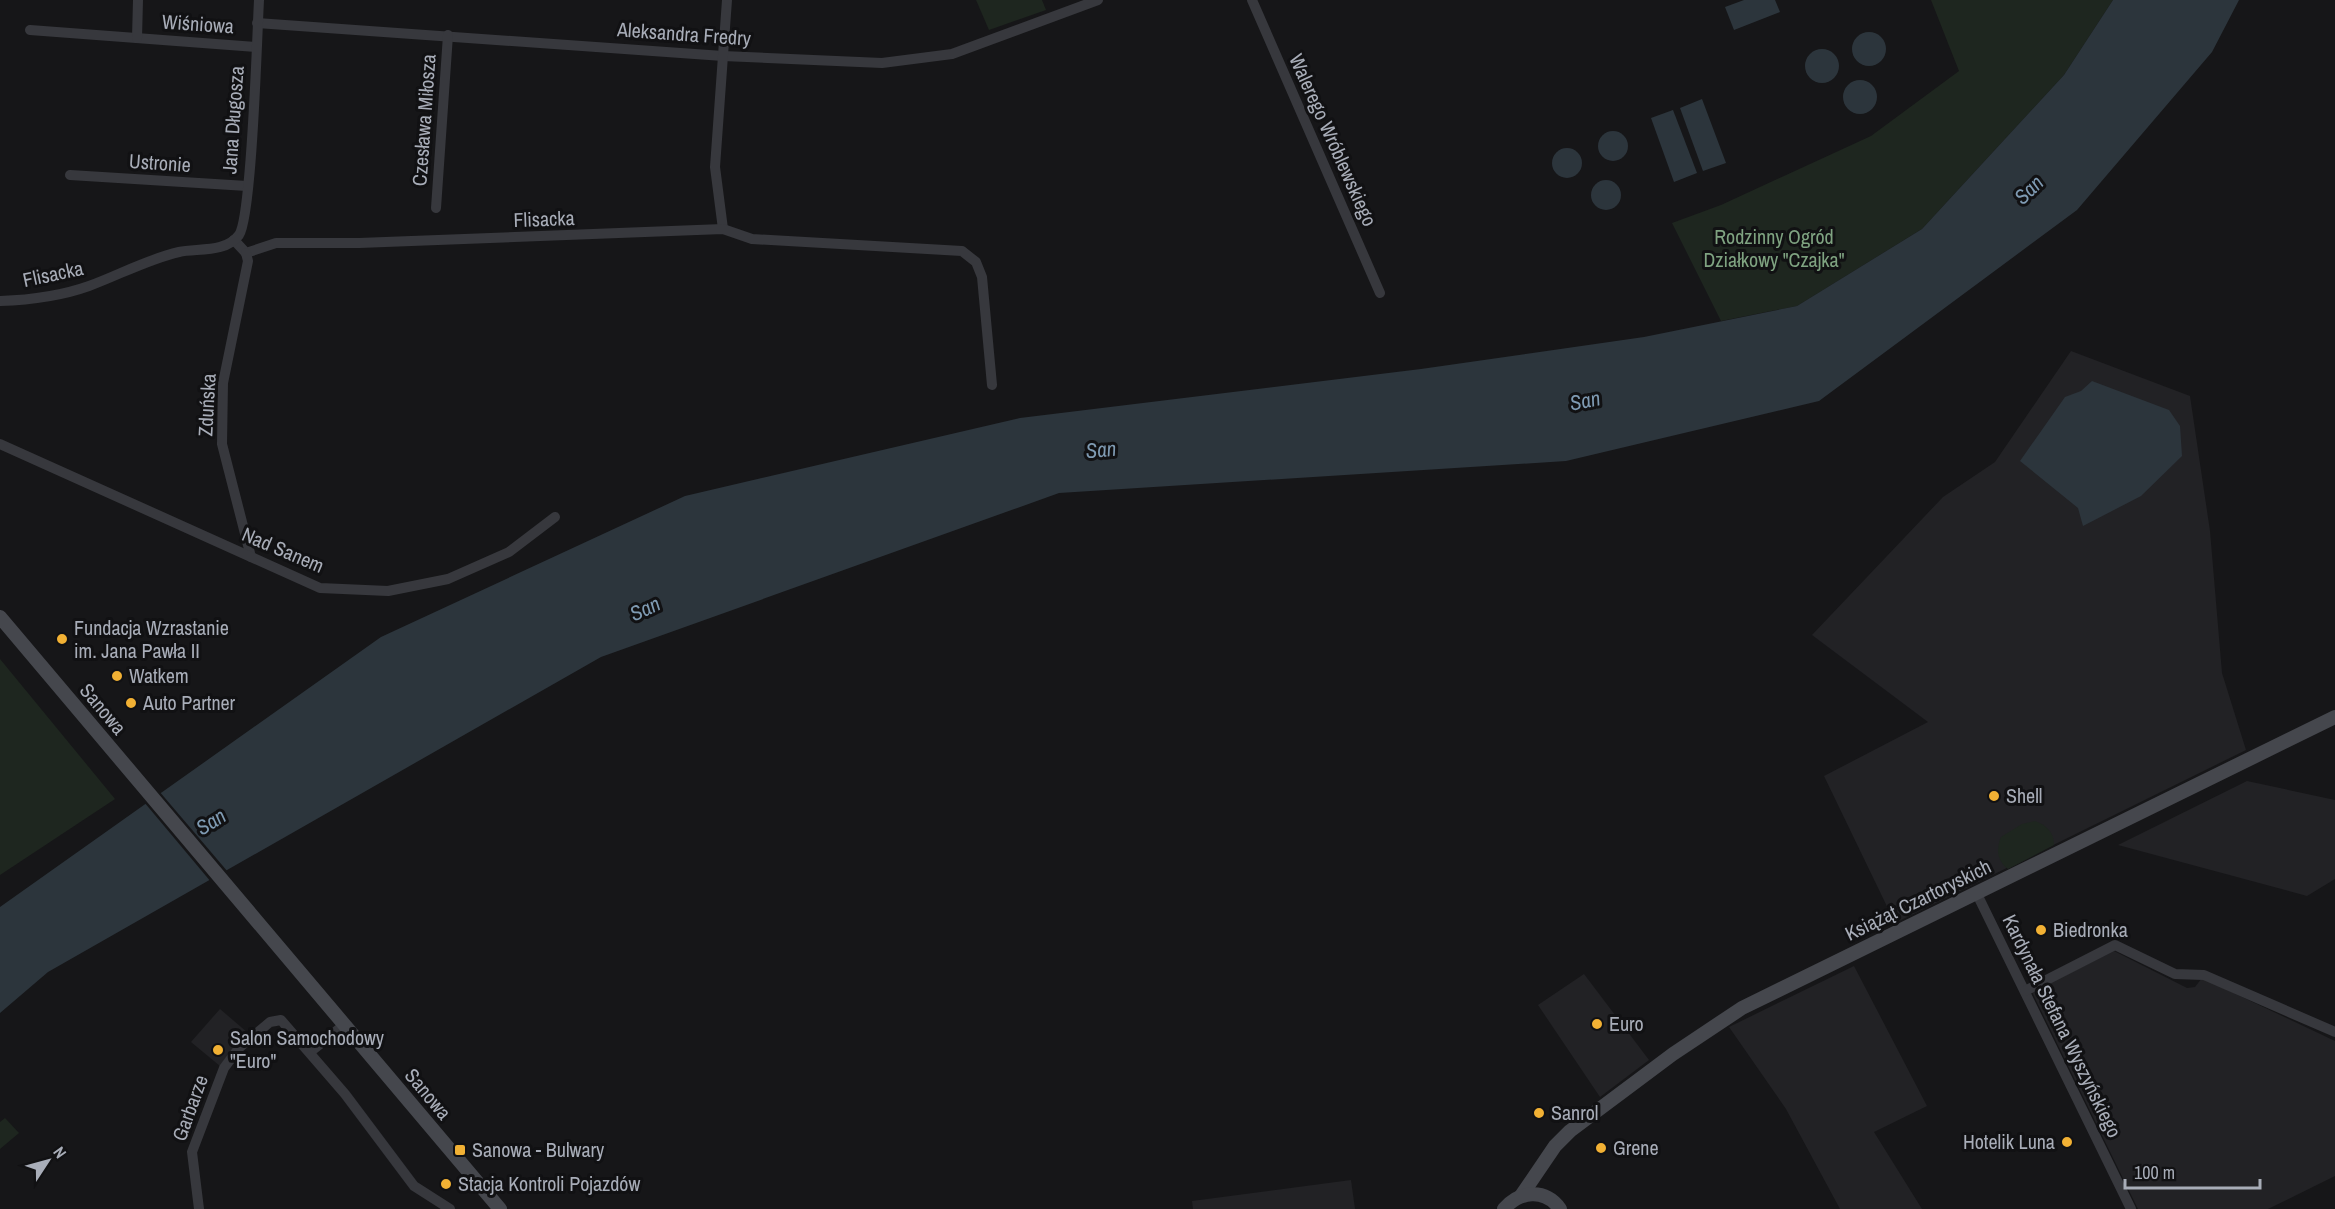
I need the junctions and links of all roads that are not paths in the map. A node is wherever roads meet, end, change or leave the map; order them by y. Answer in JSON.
{"nodes":[{"id":1,"x":138,"y":0,"type":"edge"},
{"id":2,"x":259,"y":0,"type":"edge"},
{"id":3,"x":727,"y":0,"type":"edge"},
{"id":4,"x":1098,"y":0,"type":"edge"},
{"id":5,"x":1252,"y":0,"type":"edge"},
{"id":6,"x":257,"y":23,"type":"junction"},
{"id":7,"x":30,"y":30,"type":"dead end"},
{"id":8,"x":448,"y":35,"type":"junction"},
{"id":9,"x":137,"y":38,"type":"junction"},
{"id":10,"x":256,"y":47,"type":"junction"},
{"id":11,"x":723,"y":56,"type":"junction"},
{"id":12,"x":70,"y":175,"type":"dead end"},
{"id":13,"x":247,"y":186,"type":"junction"},
{"id":14,"x":436,"y":208,"type":"dead end"},
{"id":15,"x":723,"y":229,"type":"junction"},
{"id":16,"x":234,"y":240,"type":"junction"},
{"id":17,"x":246,"y":253,"type":"junction"},
{"id":18,"x":1380,"y":293,"type":"dead end"},
{"id":19,"x":0,"y":301,"type":"edge"},
{"id":20,"x":993,"y":385,"type":"dead end"},
{"id":21,"x":0,"y":444,"type":"edge"},
{"id":22,"x":555,"y":517,"type":"dead end"},
{"id":23,"x":251,"y":557,"type":"junction"},
{"id":24,"x":0,"y":617,"type":"edge"},
{"id":25,"x":2335,"y":717,"type":"edge"},
{"id":26,"x":1976,"y":892,"type":"junction"},
{"id":27,"x":2025,"y":991,"type":"junction"},
{"id":28,"x":344,"y":1024,"type":"junction"},
{"id":29,"x":2335,"y":1032,"type":"edge"},
{"id":30,"x":310,"y":1052,"type":"junction"},
{"id":31,"x":1545,"y":1160,"type":"junction"},
{"id":32,"x":1521,"y":1196,"type":"junction"},
{"id":33,"x":1549,"y":1198,"type":"junction"},
{"id":34,"x":199,"y":1209,"type":"edge"},
{"id":35,"x":450,"y":1209,"type":"edge"},
{"id":36,"x":500,"y":1209,"type":"edge"},
{"id":37,"x":1504,"y":1209,"type":"edge"},
{"id":38,"x":1560,"y":1209,"type":"edge"},
{"id":39,"x":2131,"y":1209,"type":"edge"}],
"edges":[{"from":1,"to":9,"type":"street","name":"Wiśniowa"},
{"from":2,"to":6,"type":"street","name":"Jana Długosza"},
{"from":3,"to":11,"type":"street"},
{"from":4,"to":11,"type":"street","name":"Aleksandra Fredry"},
{"from":5,"to":18,"type":"street","name":"Walerego Wróblewskiego"},
{"from":6,"to":8,"type":"street","name":"Aleksandra Fredry"},
{"from":6,"to":10,"type":"street","name":"Jana Długosza"},
{"from":7,"to":9,"type":"street","name":"Wiśniowa"},
{"from":8,"to":11,"type":"street","name":"Aleksandra Fredry"},
{"from":8,"to":14,"type":"street","name":"Czesława Miłosza"},
{"from":9,"to":10,"type":"street","name":"Wiśniowa"},
{"from":10,"to":13,"type":"street","name":"Jana Długosza"},
{"from":11,"to":15,"type":"street"},
{"from":12,"to":13,"type":"street","name":"Ustronie"},
{"from":13,"to":16,"type":"street","name":"Jana Długosza"},
{"from":15,"to":17,"type":"street","name":"Flisacka"},
{"from":15,"to":20,"type":"street","name":"Flisacka"},
{"from":16,"to":17,"type":"street"},
{"from":16,"to":19,"type":"street","name":"Flisacka"},
{"from":17,"to":23,"type":"street","name":"Zduńska"},
{"from":21,"to":23,"type":"street","name":"Nad Sanem"},
{"from":22,"to":23,"type":"street","name":"Nad Sanem"},
{"from":24,"to":28,"type":"main road","name":"Sanowa"},
{"from":25,"to":26,"type":"main road","name":"Książąt Czartoryskich"},
{"from":26,"to":27,"type":"street","name":"Kardynała Stefana Wyszyńskiego"},
{"from":26,"to":31,"type":"main road","name":"Książąt Czartoryskich"},
{"from":27,"to":29,"type":"street"},
{"from":27,"to":39,"type":"street","name":"Kardynała Stefana Wyszyńskiego"},
{"from":28,"to":30,"type":"street"},
{"from":28,"to":36,"type":"main road","name":"Sanowa"},
{"from":30,"to":34,"type":"street","name":"Garbarze"},
{"from":30,"to":35,"type":"street","name":"Garbarze"},
{"from":31,"to":32,"type":"main road","name":"Książąt Czartoryskich"},
{"from":31,"to":33,"type":"main road"},
{"from":32,"to":33,"type":"main road"},
{"from":32,"to":37,"type":"main road","name":"Książąt Czartoryskich"},
{"from":33,"to":38,"type":"main road"}]}
